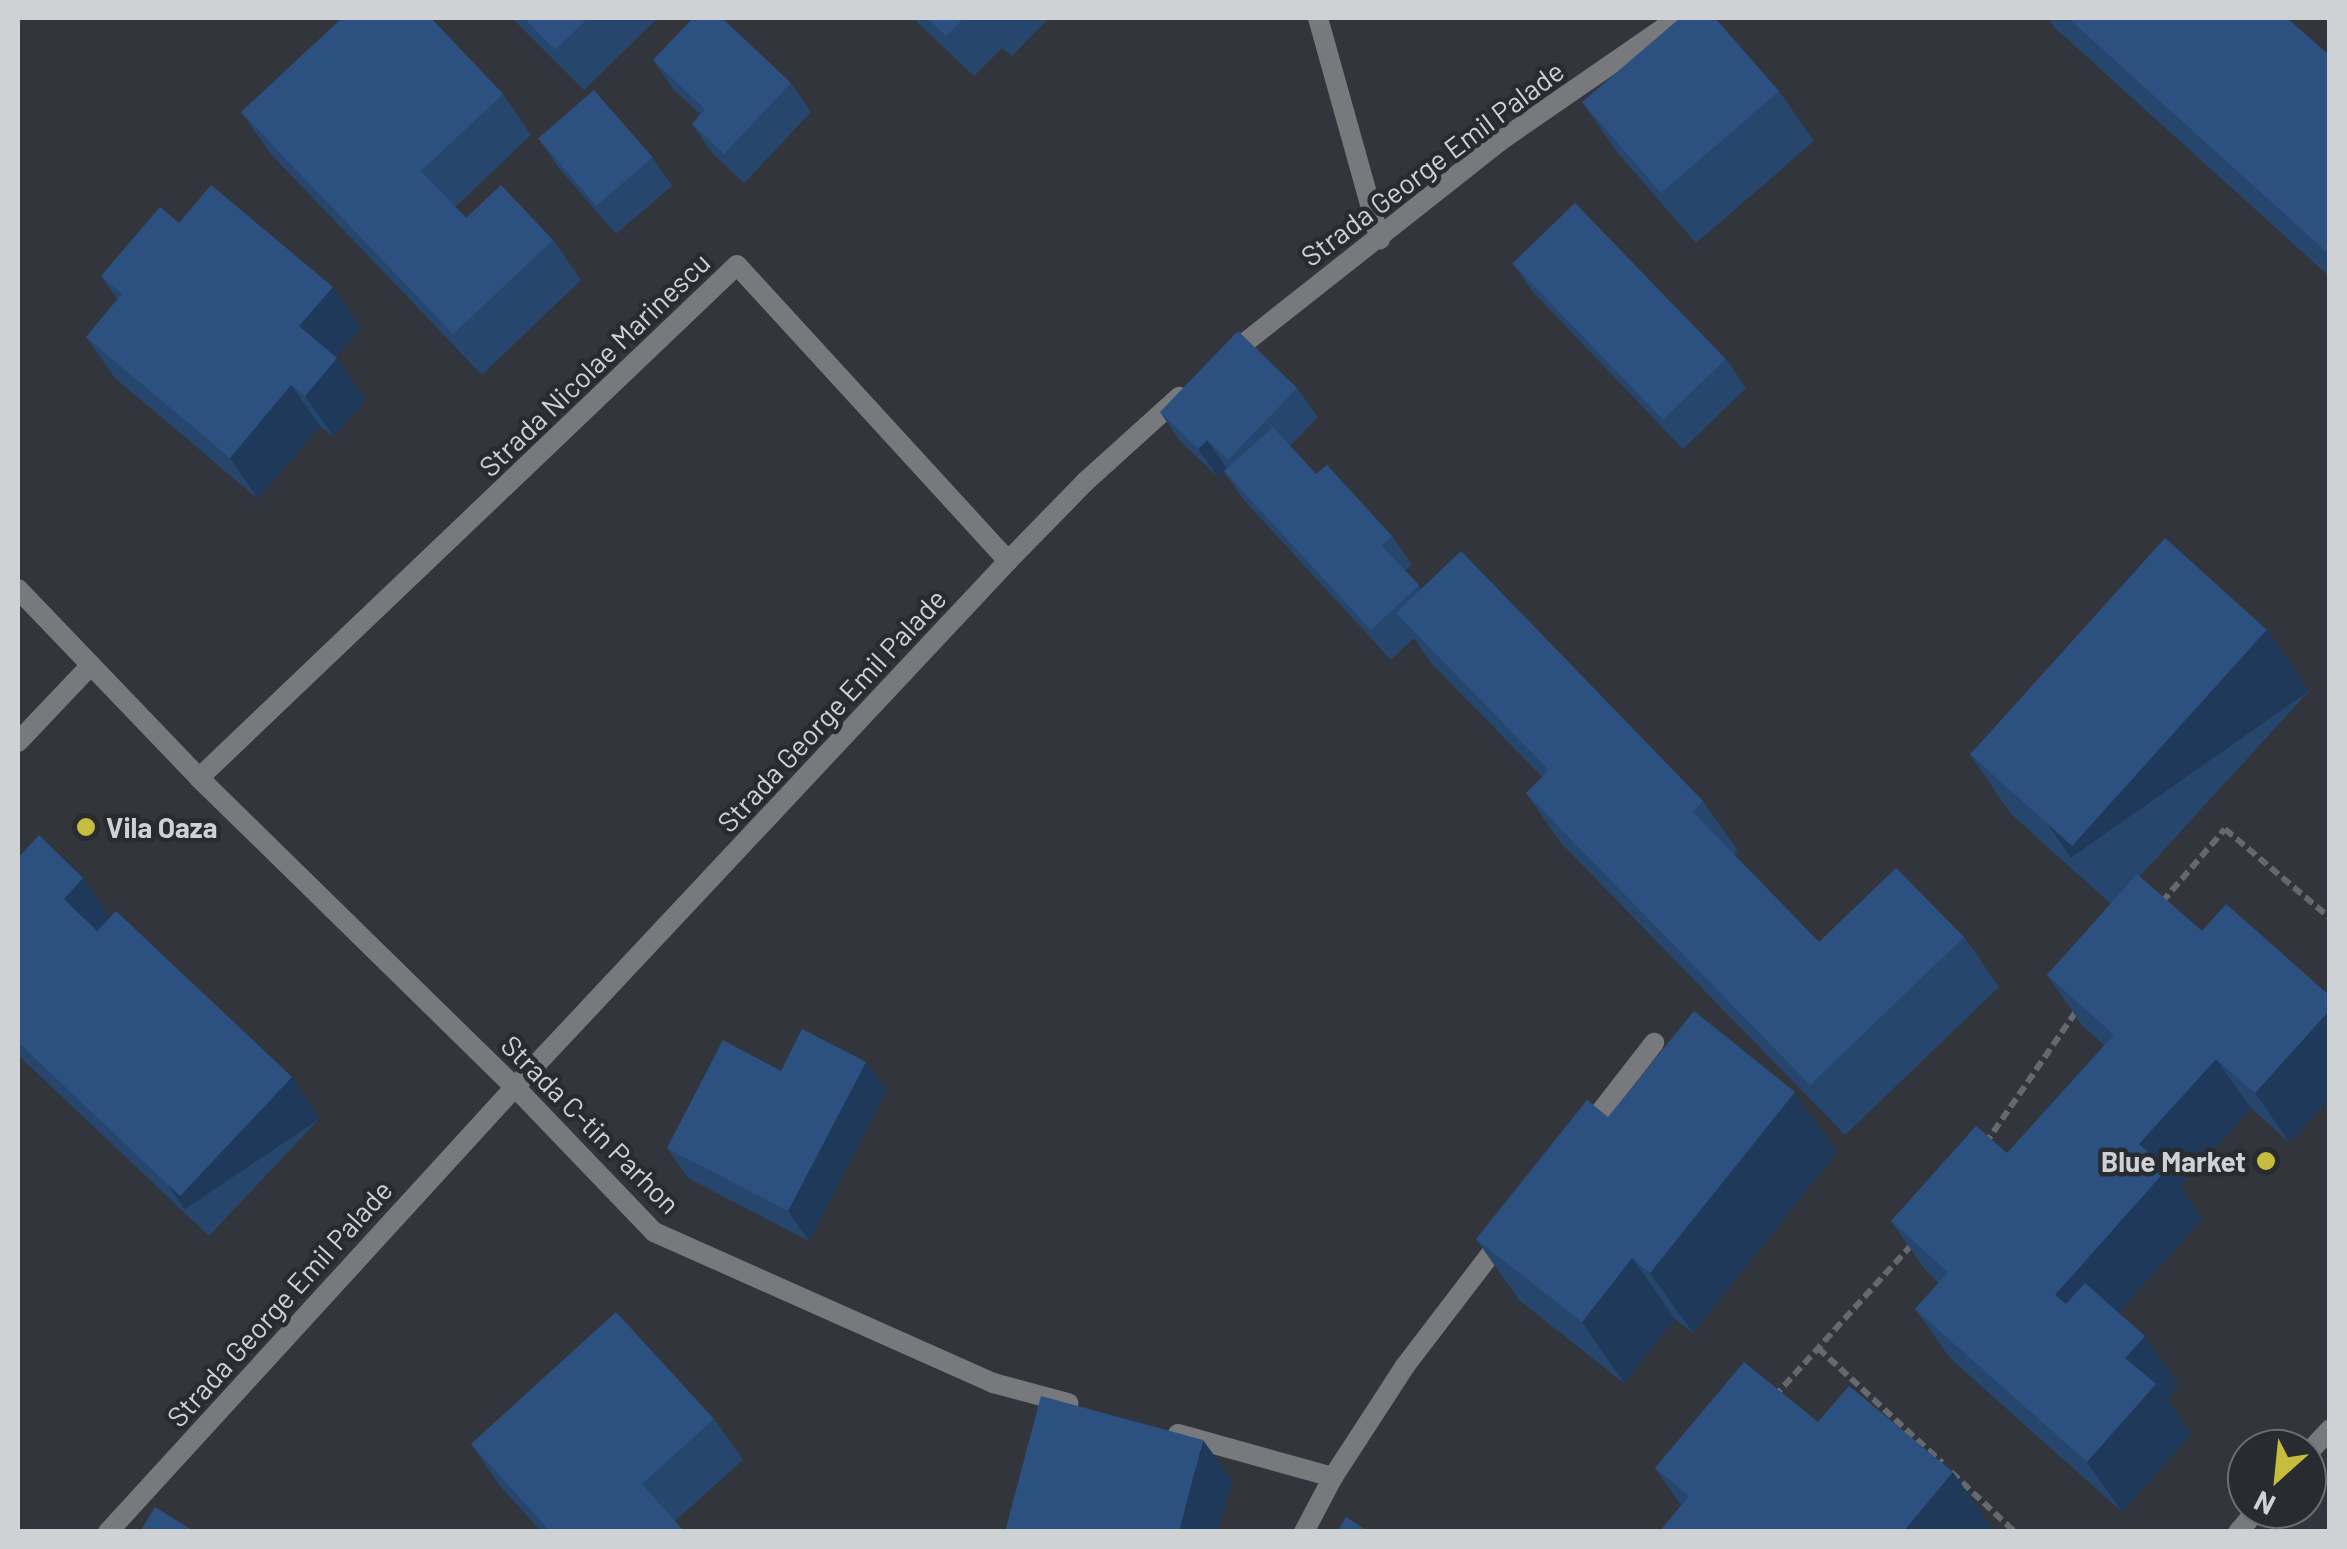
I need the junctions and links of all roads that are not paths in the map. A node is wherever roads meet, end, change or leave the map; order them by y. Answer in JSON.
{"nodes":[{"id":1,"x":1318,"y":18,"type":"edge"},
{"id":2,"x":1678,"y":18,"type":"edge"},
{"id":3,"x":1380,"y":240,"type":"junction"},
{"id":4,"x":1008,"y":561,"type":"junction"},
{"id":5,"x":18,"y":590,"type":"edge"},
{"id":6,"x":92,"y":665,"type":"junction"},
{"id":7,"x":18,"y":742,"type":"edge"},
{"id":8,"x":198,"y":778,"type":"junction"},
{"id":9,"x":1654,"y":1043,"type":"dead end"},
{"id":10,"x":515,"y":1087,"type":"junction"},
{"id":11,"x":1571,"y":1150,"type":"edge"},
{"id":12,"x":1512,"y":1228,"type":"edge"},
{"id":13,"x":1088,"y":1409,"type":"edge"},
{"id":14,"x":1163,"y":1430,"type":"edge"},
{"id":15,"x":1333,"y":1477,"type":"junction"},
{"id":16,"x":108,"y":1532,"type":"edge"},
{"id":17,"x":1304,"y":1532,"type":"edge"}],
"edges":[{"from":1,"to":3,"type":"street"},
{"from":2,"to":3,"type":"street","name":"Strada George Emil Palade"},
{"from":3,"to":4,"type":"street","name":"Strada George Emil Palade"},
{"from":4,"to":8,"type":"street","name":"Strada Nicolae Marinescu"},
{"from":4,"to":10,"type":"street","name":"Strada George Emil Palade"},
{"from":5,"to":6,"type":"street","name":"Strada C-tin Parhon"},
{"from":6,"to":7,"type":"street"},
{"from":6,"to":8,"type":"street","name":"Strada C-tin Parhon"},
{"from":8,"to":10,"type":"street","name":"Strada C-tin Parhon"},
{"from":9,"to":11,"type":"street"},
{"from":10,"to":13,"type":"street","name":"Strada C-tin Parhon"},
{"from":10,"to":16,"type":"street","name":"Strada George Emil Palade"},
{"from":12,"to":15,"type":"street"},
{"from":14,"to":15,"type":"street"},
{"from":15,"to":17,"type":"street"}]}
